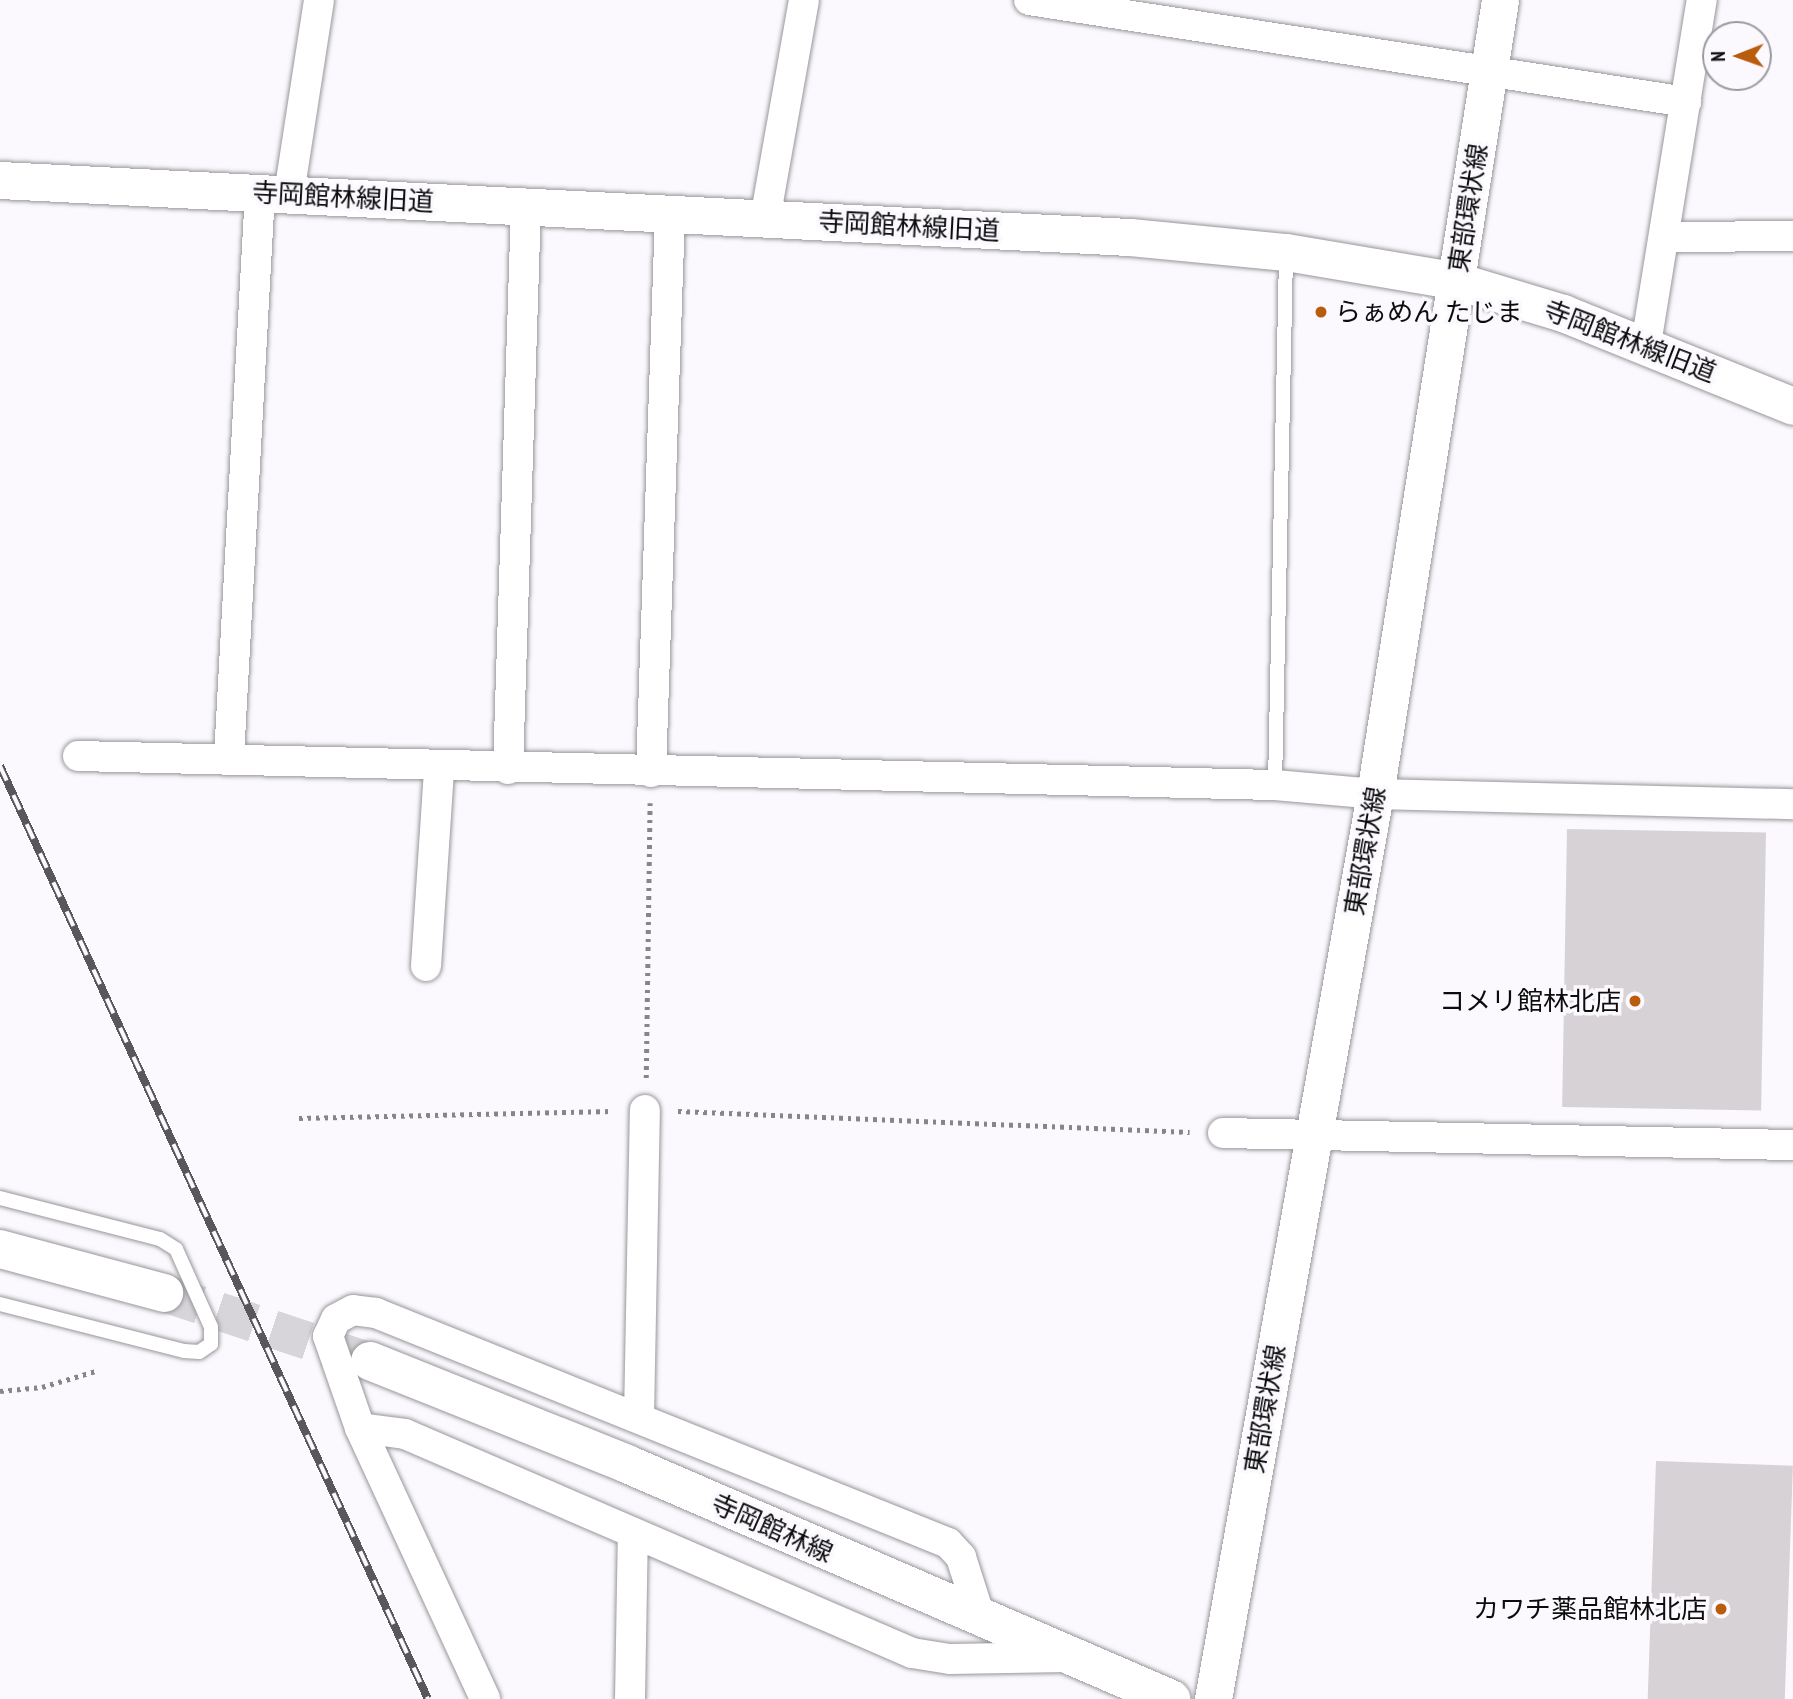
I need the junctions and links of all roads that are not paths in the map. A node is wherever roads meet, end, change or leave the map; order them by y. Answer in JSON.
{"nodes":[{"id":1,"x":319,"y":0,"type":"edge"},
{"id":2,"x":804,"y":0,"type":"edge"},
{"id":3,"x":1029,"y":0,"type":"edge"},
{"id":4,"x":1500,"y":0,"type":"edge"},
{"id":5,"x":1702,"y":0,"type":"edge"},
{"id":6,"x":1489,"y":72,"type":"junction"},
{"id":7,"x":1686,"y":102,"type":"junction"},
{"id":8,"x":0,"y":180,"type":"edge"},
{"id":9,"x":274,"y":193,"type":"junction"},
{"id":10,"x":526,"y":206,"type":"junction"},
{"id":11,"x":670,"y":214,"type":"junction"},
{"id":12,"x":765,"y":219,"type":"junction"},
{"id":13,"x":1793,"y":236,"type":"edge"},
{"id":14,"x":1665,"y":237,"type":"junction"},
{"id":15,"x":1286,"y":252,"type":"junction"},
{"id":16,"x":1457,"y":281,"type":"junction"},
{"id":17,"x":1646,"y":344,"type":"junction"},
{"id":18,"x":1793,"y":406,"type":"edge"},
{"id":19,"x":78,"y":756,"type":"dead end"},
{"id":20,"x":229,"y":757,"type":"junction"},
{"id":21,"x":439,"y":768,"type":"junction"},
{"id":22,"x":508,"y":769,"type":"junction"},
{"id":23,"x":651,"y":772,"type":"junction"},
{"id":24,"x":1276,"y":785,"type":"junction"},
{"id":25,"x":1376,"y":794,"type":"junction"},
{"id":26,"x":1793,"y":804,"type":"edge"},
{"id":27,"x":426,"y":966,"type":"dead end"},
{"id":28,"x":645,"y":1110,"type":"road end"},
{"id":29,"x":1223,"y":1133,"type":"road end"},
{"id":30,"x":1314,"y":1135,"type":"junction"},
{"id":31,"x":1793,"y":1145,"type":"edge"},
{"id":32,"x":0,"y":1198,"type":"edge"},
{"id":33,"x":0,"y":1249,"type":"edge"},
{"id":34,"x":164,"y":1293,"type":"tunnel mouth"},
{"id":35,"x":0,"y":1304,"type":"edge"},
{"id":36,"x":370,"y":1362,"type":"tunnel mouth"},
{"id":37,"x":639,"y":1418,"type":"junction"},
{"id":38,"x":360,"y":1428,"type":"junction"},
{"id":39,"x":633,"y":1533,"type":"junction"},
{"id":40,"x":979,"y":1617,"type":"junction"},
{"id":41,"x":1075,"y":1657,"type":"junction"},
{"id":42,"x":485,"y":1699,"type":"edge"},
{"id":43,"x":630,"y":1699,"type":"edge"},
{"id":44,"x":1171,"y":1699,"type":"edge"},
{"id":45,"x":1213,"y":1699,"type":"edge"}],
"edges":[{"from":1,"to":9,"type":"street"},
{"from":2,"to":12,"type":"street"},
{"from":3,"to":6,"type":"street"},
{"from":4,"to":6,"type":"street","name":"東部環状線"},
{"from":5,"to":7,"type":"street"},
{"from":6,"to":7,"type":"street"},
{"from":6,"to":16,"type":"street","name":"東部環状線"},
{"from":7,"to":14,"type":"street"},
{"from":8,"to":9,"type":"street","name":"寺岡館林線旧道"},
{"from":9,"to":10,"type":"street","name":"寺岡館林線旧道"},
{"from":9,"to":20,"type":"street"},
{"from":10,"to":11,"type":"street","name":"寺岡館林線旧道"},
{"from":10,"to":22,"type":"street"},
{"from":11,"to":12,"type":"street","name":"寺岡館林線旧道"},
{"from":11,"to":23,"type":"street"},
{"from":12,"to":15,"type":"street","name":"寺岡館林線旧道"},
{"from":13,"to":14,"type":"street"},
{"from":14,"to":17,"type":"street"},
{"from":15,"to":16,"type":"street","name":"寺岡館林線旧道"},
{"from":15,"to":24,"type":"lane"},
{"from":16,"to":17,"type":"street","name":"寺岡館林線旧道"},
{"from":16,"to":25,"type":"street","name":"東部環状線"},
{"from":17,"to":18,"type":"street","name":"寺岡館林線旧道"},
{"from":19,"to":20,"type":"street"},
{"from":20,"to":21,"type":"street"},
{"from":21,"to":22,"type":"street"},
{"from":21,"to":27,"type":"street"},
{"from":22,"to":23,"type":"street"},
{"from":23,"to":24,"type":"street"},
{"from":24,"to":25,"type":"street"},
{"from":25,"to":26,"type":"street"},
{"from":25,"to":30,"type":"street","name":"東部環状線"},
{"from":28,"to":37,"type":"street"},
{"from":29,"to":30,"type":"street"},
{"from":30,"to":31,"type":"street"},
{"from":30,"to":45,"type":"street","name":"東部環状線"},
{"from":32,"to":35,"type":"lane"},
{"from":33,"to":34,"type":"main road"},
{"from":36,"to":40,"type":"main road","name":"寺岡館林線"},
{"from":37,"to":38,"type":"street"},
{"from":37,"to":40,"type":"street"},
{"from":38,"to":39,"type":"street"},
{"from":38,"to":42,"type":"street"},
{"from":39,"to":41,"type":"street"},
{"from":39,"to":43,"type":"street"},
{"from":40,"to":41,"type":"main road","name":"寺岡館林線"},
{"from":41,"to":44,"type":"main road","name":"寺岡館林線"}]}
